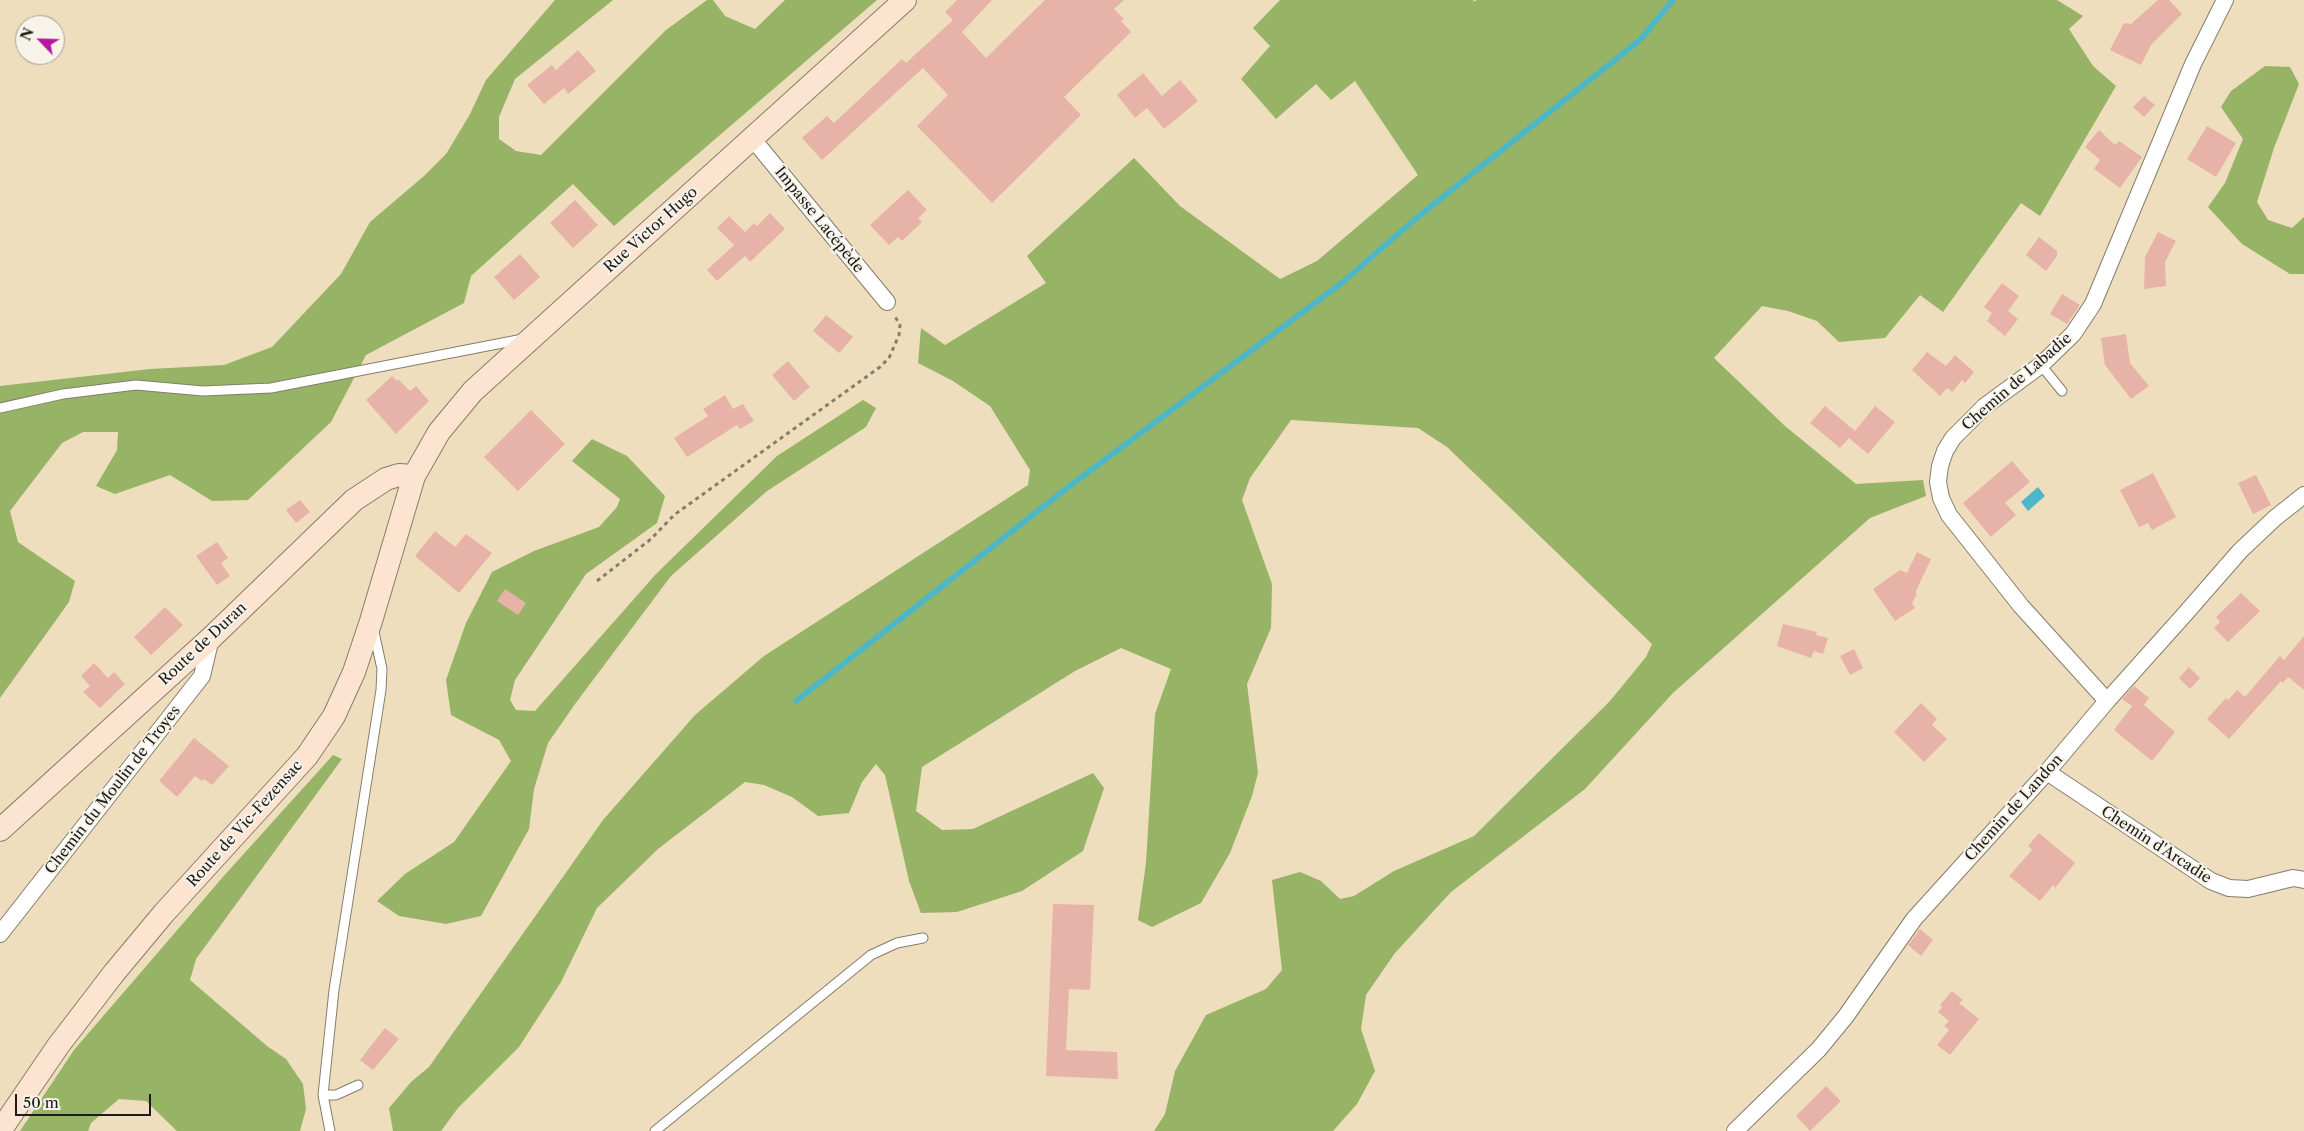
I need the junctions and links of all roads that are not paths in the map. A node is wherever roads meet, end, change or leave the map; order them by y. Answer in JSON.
{"nodes":[{"id":1,"x":905,"y":0,"type":"edge"},
{"id":2,"x":2225,"y":0,"type":"edge"},
{"id":3,"x":752,"y":138,"type":"junction"},
{"id":4,"x":887,"y":302,"type":"road end"},
{"id":5,"x":533,"y":337,"type":"junction"},
{"id":6,"x":2041,"y":365,"type":"junction"},
{"id":7,"x":2062,"y":391,"type":"dead end"},
{"id":8,"x":0,"y":408,"type":"edge"},
{"id":9,"x":414,"y":476,"type":"junction"},
{"id":10,"x":2304,"y":495,"type":"edge"},
{"id":11,"x":371,"y":621,"type":"junction"},
{"id":12,"x":211,"y":638,"type":"junction"},
{"id":13,"x":2107,"y":701,"type":"junction"},
{"id":14,"x":2047,"y":772,"type":"junction"},
{"id":15,"x":0,"y":830,"type":"edge"},
{"id":16,"x":2304,"y":880,"type":"edge"},
{"id":17,"x":0,"y":934,"type":"edge"},
{"id":18,"x":923,"y":938,"type":"dead end"},
{"id":19,"x":358,"y":1085,"type":"dead end"},
{"id":20,"x":323,"y":1095,"type":"junction"},
{"id":21,"x":0,"y":1131,"type":"edge"},
{"id":22,"x":330,"y":1131,"type":"edge"},
{"id":23,"x":655,"y":1131,"type":"edge"},
{"id":24,"x":1735,"y":1131,"type":"edge"}],
"edges":[{"from":1,"to":3,"type":"main road","name":"Rue Victor Hugo"},
{"from":2,"to":6,"type":"street","name":"Chemin de Labadie"},
{"from":3,"to":4,"type":"street","name":"Impasse Lacépède"},
{"from":3,"to":5,"type":"main road","name":"Rue Victor Hugo"},
{"from":5,"to":8,"type":"lane"},
{"from":5,"to":9,"type":"main road","name":"Rue Victor Hugo"},
{"from":6,"to":7,"type":"lane"},
{"from":6,"to":13,"type":"street","name":"Chemin de Labadie"},
{"from":9,"to":11,"type":"main road","name":"Route de Vic-Fezensac"},
{"from":9,"to":12,"type":"main road","name":"Route de Duran"},
{"from":10,"to":13,"type":"street","name":"Chemin de Landon"},
{"from":11,"to":20,"type":"lane"},
{"from":11,"to":21,"type":"main road","name":"Route de Vic-Fezensac"},
{"from":12,"to":15,"type":"main road","name":"Route de Duran"},
{"from":12,"to":17,"type":"street","name":"Chemin du Moulin de Troyes"},
{"from":13,"to":14,"type":"street","name":"Chemin de Landon"},
{"from":14,"to":16,"type":"street","name":"Chemin d'Arcadie"},
{"from":14,"to":24,"type":"street","name":"Chemin de Landon"},
{"from":18,"to":23,"type":"lane"},
{"from":19,"to":20,"type":"lane"},
{"from":20,"to":22,"type":"lane"}]}
